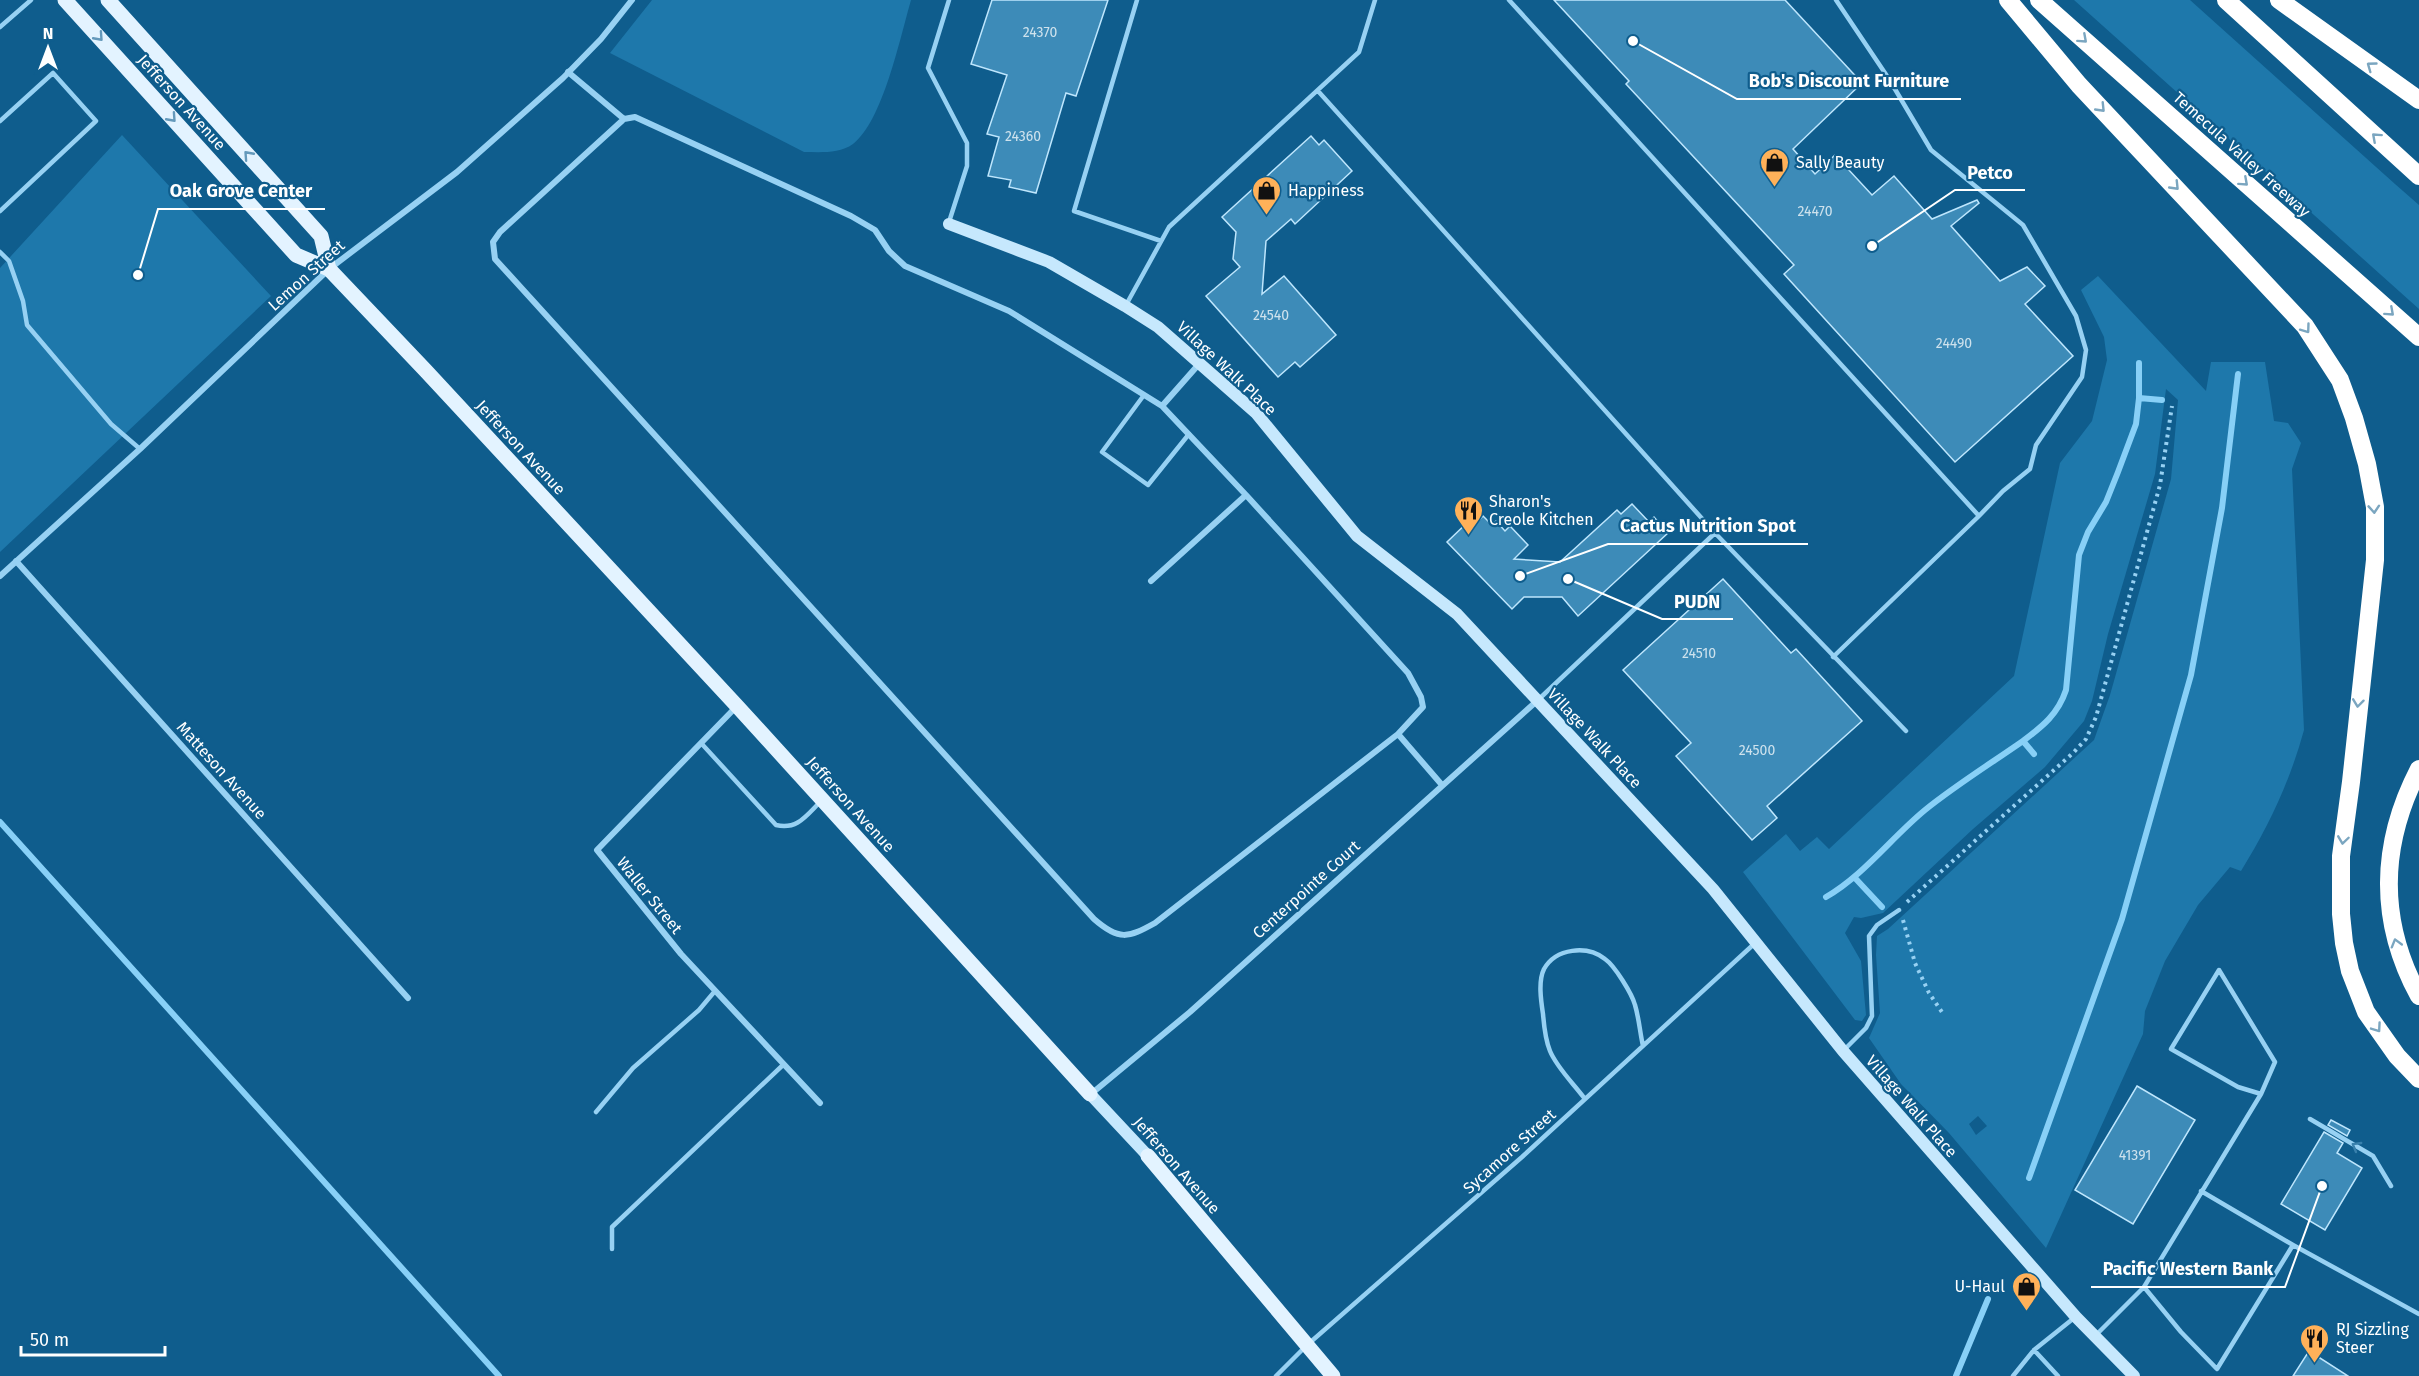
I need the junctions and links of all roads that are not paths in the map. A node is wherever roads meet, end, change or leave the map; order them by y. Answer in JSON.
{"nodes":[{"id":1,"x":31,"y":0,"type":"edge"},
{"id":2,"x":65,"y":0,"type":"edge"},
{"id":3,"x":108,"y":0,"type":"edge"},
{"id":4,"x":632,"y":0,"type":"edge"},
{"id":5,"x":949,"y":0,"type":"edge"},
{"id":6,"x":1137,"y":0,"type":"edge"},
{"id":7,"x":1375,"y":0,"type":"edge"},
{"id":8,"x":1509,"y":0,"type":"edge"},
{"id":9,"x":1836,"y":0,"type":"edge"},
{"id":10,"x":2008,"y":0,"type":"edge"},
{"id":11,"x":2039,"y":0,"type":"edge"},
{"id":12,"x":2226,"y":0,"type":"edge"},
{"id":13,"x":2279,"y":0,"type":"edge"},
{"id":14,"x":0,"y":27,"type":"edge"},
{"id":15,"x":568,"y":72,"type":"junction"},
{"id":16,"x":1318,"y":91,"type":"junction"},
{"id":17,"x":2419,"y":100,"type":"edge"},
{"id":18,"x":624,"y":119,"type":"junction"},
{"id":19,"x":0,"y":121,"type":"edge"},
{"id":20,"x":2419,"y":176,"type":"edge"},
{"id":21,"x":0,"y":211,"type":"edge"},
{"id":22,"x":949,"y":224,"type":"joint"},
{"id":23,"x":1161,"y":241,"type":"junction"},
{"id":24,"x":0,"y":252,"type":"edge"},
{"id":25,"x":329,"y":269,"type":"junction"},
{"id":26,"x":1125,"y":306,"type":"junction"},
{"id":27,"x":2419,"y":338,"type":"edge"},
{"id":28,"x":1199,"y":364,"type":"junction"},
{"id":29,"x":1144,"y":395,"type":"junction"},
{"id":30,"x":1162,"y":406,"type":"junction"},
{"id":31,"x":1189,"y":434,"type":"junction"},
{"id":32,"x":140,"y":449,"type":"junction"},
{"id":33,"x":1246,"y":495,"type":"junction"},
{"id":34,"x":1979,"y":516,"type":"junction"},
{"id":35,"x":1715,"y":533,"type":"junction"},
{"id":36,"x":16,"y":561,"type":"junction"},
{"id":37,"x":0,"y":576,"type":"edge"},
{"id":38,"x":1151,"y":581,"type":"dead end"},
{"id":39,"x":1833,"y":657,"type":"junction"},
{"id":40,"x":1538,"y":700,"type":"junction"},
{"id":41,"x":737,"y":706,"type":"junction"},
{"id":42,"x":1906,"y":731,"type":"dead end"},
{"id":43,"x":1398,"y":734,"type":"junction"},
{"id":44,"x":701,"y":743,"type":"junction"},
{"id":45,"x":2419,"y":769,"type":"edge"},
{"id":46,"x":1442,"y":785,"type":"junction"},
{"id":47,"x":822,"y":800,"type":"junction"},
{"id":48,"x":1899,"y":910,"type":"road end"},
{"id":49,"x":1756,"y":943,"type":"junction"},
{"id":50,"x":715,"y":991,"type":"junction"},
{"id":51,"x":2419,"y":996,"type":"edge"},
{"id":52,"x":408,"y":998,"type":"dead end"},
{"id":53,"x":1643,"y":1046,"type":"junction"},
{"id":54,"x":1843,"y":1051,"type":"junction"},
{"id":55,"x":784,"y":1064,"type":"junction"},
{"id":56,"x":2419,"y":1079,"type":"edge"},
{"id":57,"x":1090,"y":1094,"type":"junction"},
{"id":58,"x":2261,"y":1094,"type":"junction"},
{"id":59,"x":1585,"y":1099,"type":"junction"},
{"id":60,"x":820,"y":1103,"type":"dead end"},
{"id":61,"x":596,"y":1112,"type":"dead end"},
{"id":62,"x":2310,"y":1119,"type":"dead end"},
{"id":63,"x":1148,"y":1156,"type":"joint"},
{"id":64,"x":2391,"y":1185,"type":"dead end"},
{"id":65,"x":2201,"y":1191,"type":"junction"},
{"id":66,"x":2293,"y":1245,"type":"junction"},
{"id":67,"x":612,"y":1249,"type":"dead end"},
{"id":68,"x":2144,"y":1287,"type":"junction"},
{"id":69,"x":2419,"y":1314,"type":"edge"},
{"id":70,"x":2076,"y":1317,"type":"junction"},
{"id":71,"x":2094,"y":1336,"type":"junction"},
{"id":72,"x":1306,"y":1346,"type":"junction"},
{"id":73,"x":2034,"y":1350,"type":"junction"},
{"id":74,"x":1276,"y":1376,"type":"edge"},
{"id":75,"x":1333,"y":1376,"type":"edge"},
{"id":76,"x":2013,"y":1376,"type":"edge"},
{"id":77,"x":2058,"y":1376,"type":"edge"},
{"id":78,"x":2134,"y":1376,"type":"edge"}],
"edges":[{"from":1,"to":14,"type":"lane"},
{"from":2,"to":25,"type":"main road","name":"Jefferson Avenue","one_way":true},
{"from":25,"to":3,"type":"main road","name":"Jefferson Avenue","one_way":true},
{"from":4,"to":15,"type":"street","name":"Lemon Street"},
{"from":5,"to":22,"type":"lane"},
{"from":6,"to":23,"type":"lane"},
{"from":7,"to":16,"type":"lane"},
{"from":8,"to":34,"type":"lane"},
{"from":9,"to":34,"type":"lane"},
{"from":10,"to":56,"type":"highway","one_way":true},
{"from":11,"to":27,"type":"highway","name":"Temecula Valley Freeway","one_way":true},
{"from":20,"to":12,"type":"highway","one_way":true},
{"from":17,"to":13,"type":"highway","one_way":true},
{"from":15,"to":18,"type":"street"},
{"from":15,"to":25,"type":"street","name":"Lemon Street"},
{"from":16,"to":23,"type":"lane"},
{"from":16,"to":35,"type":"lane"},
{"from":18,"to":29,"type":"street"},
{"from":18,"to":43,"type":"street"},
{"from":19,"to":21,"type":"lane"},
{"from":22,"to":26,"type":"street","name":"Village Walk Place"},
{"from":23,"to":26,"type":"lane"},
{"from":24,"to":32,"type":"lane"},
{"from":25,"to":32,"type":"street","name":"Lemon Street"},
{"from":25,"to":41,"type":"main road","name":"Jefferson Avenue"},
{"from":26,"to":28,"type":"street","name":"Village Walk Place"},
{"from":28,"to":30,"type":"street"},
{"from":28,"to":40,"type":"street","name":"Village Walk Place"},
{"from":29,"to":30,"type":"street"},
{"from":29,"to":31,"type":"lane"},
{"from":30,"to":31,"type":"street"},
{"from":31,"to":33,"type":"street"},
{"from":32,"to":36,"type":"street","name":"Lemon Street"},
{"from":33,"to":38,"type":"street"},
{"from":33,"to":43,"type":"street"},
{"from":34,"to":39,"type":"lane"},
{"from":35,"to":39,"type":"lane"},
{"from":35,"to":40,"type":"lane"},
{"from":36,"to":37,"type":"street","name":"Lemon Street"},
{"from":36,"to":52,"type":"street","name":"Matteson Avenue"},
{"from":39,"to":42,"type":"lane"},
{"from":40,"to":46,"type":"street","name":"Centerpointe Court"},
{"from":40,"to":49,"type":"street","name":"Village Walk Place"},
{"from":41,"to":44,"type":"street","name":"Waller Street"},
{"from":41,"to":47,"type":"main road","name":"Jefferson Avenue"},
{"from":43,"to":46,"type":"street"},
{"from":44,"to":47,"type":"lane"},
{"from":44,"to":50,"type":"street","name":"Waller Street"},
{"from":51,"to":45,"type":"highway","one_way":true},
{"from":46,"to":57,"type":"street","name":"Centerpointe Court"},
{"from":47,"to":57,"type":"main road","name":"Jefferson Avenue"},
{"from":48,"to":54,"type":"lane"},
{"from":49,"to":53,"type":"lane","name":"Sycamore Street"},
{"from":49,"to":54,"type":"street","name":"Village Walk Place"},
{"from":50,"to":55,"type":"street","name":"Waller Street"},
{"from":50,"to":61,"type":"lane"},
{"from":53,"to":59,"type":"lane","name":"Sycamore Street"},
{"from":53,"to":59,"type":"lane"},
{"from":54,"to":70,"type":"street","name":"Village Walk Place"},
{"from":55,"to":60,"type":"street","name":"Waller Street"},
{"from":55,"to":67,"type":"lane"},
{"from":57,"to":63,"type":"street","name":"Jefferson Avenue"},
{"from":58,"to":58,"type":"lane"},
{"from":58,"to":65,"type":"lane"},
{"from":59,"to":72,"type":"lane","name":"Sycamore Street"},
{"from":64,"to":62,"type":"lane","one_way":true},
{"from":63,"to":72,"type":"main road","name":"Jefferson Avenue"},
{"from":65,"to":66,"type":"lane"},
{"from":65,"to":68,"type":"lane"},
{"from":66,"to":68,"type":"lane"},
{"from":66,"to":69,"type":"lane"},
{"from":68,"to":71,"type":"lane"},
{"from":70,"to":71,"type":"street","name":"Village Walk Place"},
{"from":70,"to":73,"type":"lane"},
{"from":71,"to":78,"type":"street","name":"Village Walk Place"},
{"from":72,"to":74,"type":"lane","name":"Sycamore Street"},
{"from":72,"to":75,"type":"main road","name":"Jefferson Avenue"},
{"from":73,"to":76,"type":"lane"},
{"from":73,"to":77,"type":"lane"}]}
